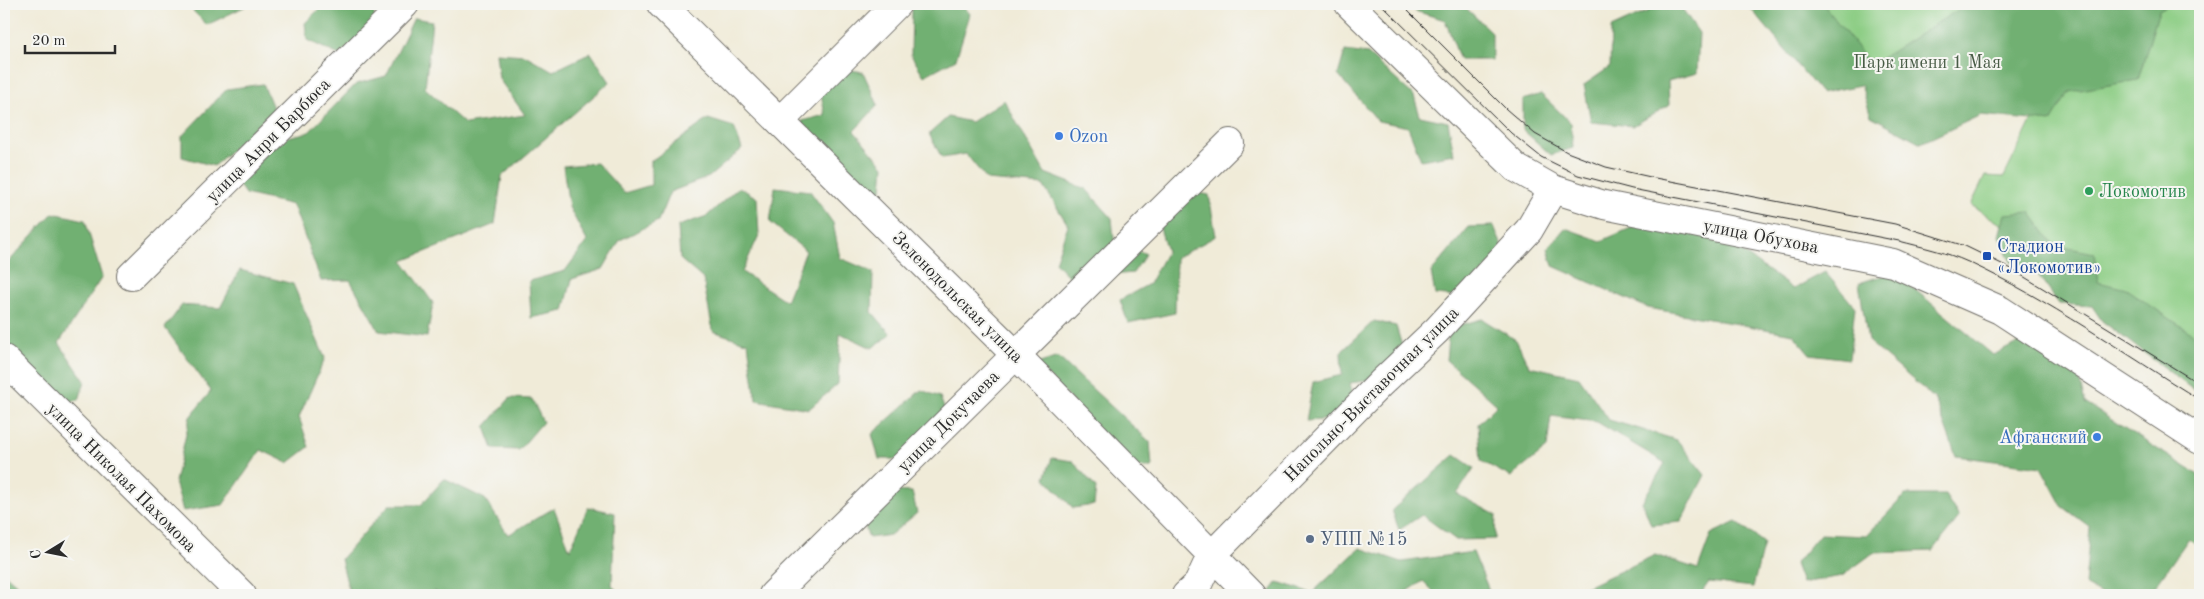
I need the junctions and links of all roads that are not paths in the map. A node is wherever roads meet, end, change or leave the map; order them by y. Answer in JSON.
{"nodes":[{"id":1,"x":405,"y":4,"type":"edge"},
{"id":2,"x":661,"y":4,"type":"edge"},
{"id":3,"x":897,"y":4,"type":"edge"},
{"id":4,"x":1349,"y":4,"type":"edge"},
{"id":5,"x":780,"y":121,"type":"junction"},
{"id":6,"x":1230,"y":143,"type":"dead end"},
{"id":7,"x":1553,"y":189,"type":"junction"},
{"id":8,"x":130,"y":276,"type":"dead end"},
{"id":9,"x":1015,"y":354,"type":"junction"},
{"id":10,"x":4,"y":359,"type":"edge"},
{"id":11,"x":2200,"y":440,"type":"edge"},
{"id":12,"x":1211,"y":556,"type":"junction"},
{"id":13,"x":242,"y":595,"type":"edge"},
{"id":14,"x":773,"y":595,"type":"edge"},
{"id":15,"x":1186,"y":595,"type":"edge"},
{"id":16,"x":1251,"y":595,"type":"edge"}],
"edges":[{"from":1,"to":8,"type":"street","name":"улица Анри Барбюса"},
{"from":2,"to":5,"type":"street","name":"Зеленодольская улица"},
{"from":3,"to":5,"type":"street"},
{"from":4,"to":7,"type":"street","name":"улица Обухова"},
{"from":5,"to":9,"type":"street","name":"Зеленодольская улица"},
{"from":6,"to":9,"type":"street","name":"улица Докучаева"},
{"from":7,"to":11,"type":"street","name":"улица Обухова"},
{"from":7,"to":12,"type":"street","name":"Напольно-Выставочная улица"},
{"from":9,"to":12,"type":"street","name":"Зеленодольская улица"},
{"from":9,"to":14,"type":"street","name":"улица Докучаева"},
{"from":10,"to":13,"type":"street","name":"улица Николая Пахомова"},
{"from":12,"to":15,"type":"street","name":"Напольно-Выставочная улица"},
{"from":12,"to":16,"type":"street","name":"Зеленодольская улица"}]}
